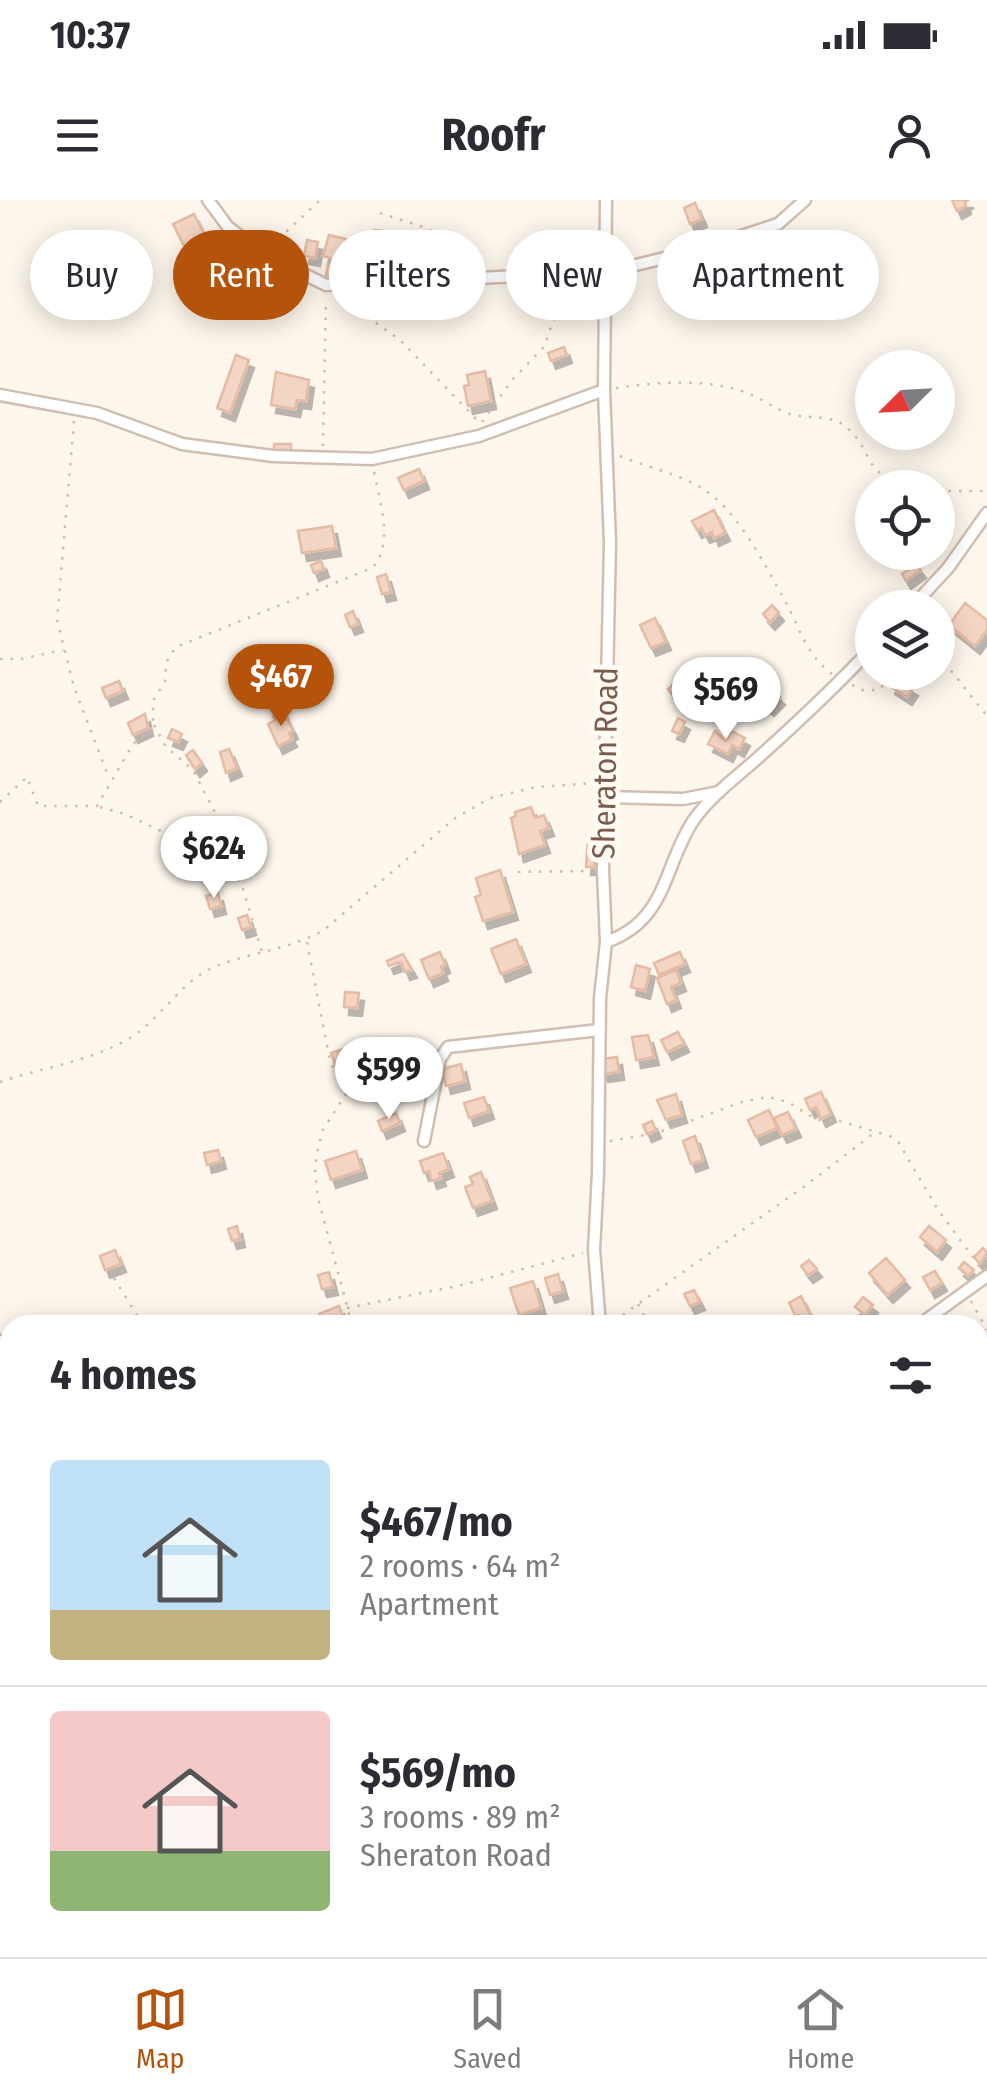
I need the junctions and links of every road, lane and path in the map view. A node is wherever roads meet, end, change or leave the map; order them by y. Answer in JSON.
{"nodes":[{"id":1,"x":208,"y":200,"type":"edge"},
{"id":2,"x":320,"y":200,"type":"edge"},
{"id":3,"x":606,"y":200,"type":"edge"},
{"id":4,"x":805,"y":200,"type":"edge"},
{"id":5,"x":380,"y":213,"type":"dead end"},
{"id":6,"x":232,"y":230,"type":"edge"},
{"id":7,"x":287,"y":230,"type":"edge"},
{"id":8,"x":424,"y":230,"type":"edge"},
{"id":9,"x":604,"y":230,"type":"edge"},
{"id":10,"x":637,"y":264,"type":"edge"},
{"id":11,"x":506,"y":276,"type":"edge"},
{"id":12,"x":486,"y":277,"type":"edge"},
{"id":13,"x":309,"y":279,"type":"edge"},
{"id":14,"x":326,"y":289,"type":"junction"},
{"id":15,"x":329,"y":289,"type":"edge"},
{"id":16,"x":553,"y":320,"type":"edge"},
{"id":17,"x":602,"y":320,"type":"edge"},
{"id":18,"x":604,"y":390,"type":"junction"},
{"id":19,"x":0,"y":396,"type":"edge"},
{"id":20,"x":75,"y":409,"type":"junction"},
{"id":21,"x":605,"y":450,"type":"junction"},
{"id":22,"x":323,"y":457,"type":"junction"},
{"id":23,"x":372,"y":459,"type":"junction"},
{"id":24,"x":876,"y":470,"type":"edge"},
{"id":25,"x":987,"y":490,"type":"edge"},
{"id":26,"x":955,"y":491,"type":"edge"},
{"id":27,"x":987,"y":513,"type":"edge"},
{"id":28,"x":928,"y":590,"type":"edge"},
{"id":29,"x":64,"y":650,"type":"junction"},
{"id":30,"x":0,"y":659,"type":"edge"},
{"id":31,"x":855,"y":667,"type":"edge"},
{"id":32,"x":955,"y":676,"type":"edge"},
{"id":33,"x":842,"y":681,"type":"junction"},
{"id":34,"x":855,"y":687,"type":"edge"},
{"id":35,"x":987,"y":716,"type":"edge"},
{"id":36,"x":154,"y":724,"type":"junction"},
{"id":37,"x":110,"y":780,"type":"junction"},
{"id":38,"x":606,"y":784,"type":"junction"},
{"id":39,"x":719,"y":792,"type":"junction"},
{"id":40,"x":606,"y":797,"type":"junction"},
{"id":41,"x":0,"y":802,"type":"edge"},
{"id":42,"x":97,"y":806,"type":"junction"},
{"id":43,"x":213,"y":856,"type":"junction"},
{"id":44,"x":603,"y":870,"type":"junction"},
{"id":45,"x":518,"y":872,"type":"dead end"},
{"id":46,"x":306,"y":940,"type":"junction"},
{"id":47,"x":606,"y":942,"type":"junction"},
{"id":48,"x":262,"y":953,"type":"junction"},
{"id":49,"x":599,"y":1030,"type":"junction"},
{"id":50,"x":443,"y":1052,"type":"junction"},
{"id":51,"x":0,"y":1082,"type":"edge"},
{"id":52,"x":345,"y":1095,"type":"junction"},
{"id":53,"x":874,"y":1132,"type":"junction"},
{"id":54,"x":424,"y":1141,"type":"dead end"},
{"id":55,"x":598,"y":1143,"type":"junction"},
{"id":56,"x":594,"y":1250,"type":"junction"},
{"id":57,"x":987,"y":1276,"type":"edge"},
{"id":58,"x":114,"y":1278,"type":"dead end"},
{"id":59,"x":965,"y":1291,"type":"junction"},
{"id":60,"x":638,"y":1304,"type":"junction"},
{"id":61,"x":347,"y":1308,"type":"junction"},
{"id":62,"x":137,"y":1315,"type":"edge"},
{"id":63,"x":349,"y":1315,"type":"edge"},
{"id":64,"x":599,"y":1315,"type":"edge"},
{"id":65,"x":622,"y":1315,"type":"edge"},
{"id":66,"x":644,"y":1315,"type":"edge"},
{"id":67,"x":933,"y":1315,"type":"edge"},
{"id":68,"x":979,"y":1315,"type":"edge"}],
"edges":[{"from":1,"to":6,"type":"street"},
{"from":2,"to":7,"type":"path"},
{"from":3,"to":9,"type":"street","name":"Sheraton Road"},
{"from":4,"to":10,"type":"street"},
{"from":5,"to":8,"type":"path"},
{"from":11,"to":12,"type":"street"},
{"from":13,"to":14,"type":"street"},
{"from":14,"to":15,"type":"street"},
{"from":14,"to":16,"type":"path"},
{"from":14,"to":22,"type":"path"},
{"from":17,"to":18,"type":"street","name":"Sheraton Road"},
{"from":18,"to":21,"type":"street","name":"Sheraton Road"},
{"from":18,"to":23,"type":"street"},
{"from":18,"to":24,"type":"path"},
{"from":19,"to":20,"type":"street"},
{"from":20,"to":22,"type":"street"},
{"from":20,"to":29,"type":"path"},
{"from":21,"to":33,"type":"path"},
{"from":21,"to":38,"type":"street","name":"Sheraton Road"},
{"from":22,"to":23,"type":"street"},
{"from":23,"to":36,"type":"path"},
{"from":25,"to":26,"type":"path"},
{"from":27,"to":28,"type":"street"},
{"from":29,"to":30,"type":"path"},
{"from":29,"to":37,"type":"path"},
{"from":31,"to":33,"type":"street"},
{"from":32,"to":35,"type":"path"},
{"from":33,"to":34,"type":"path"},
{"from":33,"to":39,"type":"street"},
{"from":36,"to":37,"type":"path"},
{"from":36,"to":43,"type":"path"},
{"from":37,"to":42,"type":"path"},
{"from":38,"to":40,"type":"street","name":"Sheraton Road"},
{"from":38,"to":46,"type":"path"},
{"from":39,"to":40,"type":"street"},
{"from":39,"to":47,"type":"street"},
{"from":40,"to":44,"type":"street","name":"Sheraton Road"},
{"from":41,"to":42,"type":"path"},
{"from":42,"to":43,"type":"path"},
{"from":43,"to":48,"type":"path"},
{"from":44,"to":45,"type":"path"},
{"from":44,"to":47,"type":"street","name":"Sheraton Road"},
{"from":46,"to":48,"type":"path"},
{"from":46,"to":52,"type":"path"},
{"from":47,"to":49,"type":"street","name":"Sheraton Road"},
{"from":48,"to":51,"type":"path"},
{"from":49,"to":50,"type":"street"},
{"from":49,"to":55,"type":"street","name":"Sheraton Road"},
{"from":50,"to":52,"type":"path"},
{"from":50,"to":54,"type":"street"},
{"from":52,"to":61,"type":"path"},
{"from":53,"to":55,"type":"path"},
{"from":53,"to":57,"type":"path"},
{"from":53,"to":60,"type":"path"},
{"from":55,"to":56,"type":"street","name":"Sheraton Road"},
{"from":56,"to":61,"type":"path"},
{"from":56,"to":64,"type":"street","name":"Sheraton Road"},
{"from":57,"to":59,"type":"street"},
{"from":58,"to":62,"type":"path"},
{"from":59,"to":67,"type":"street"},
{"from":59,"to":68,"type":"path"},
{"from":60,"to":65,"type":"path"},
{"from":60,"to":66,"type":"path"},
{"from":61,"to":63,"type":"path"}]}
